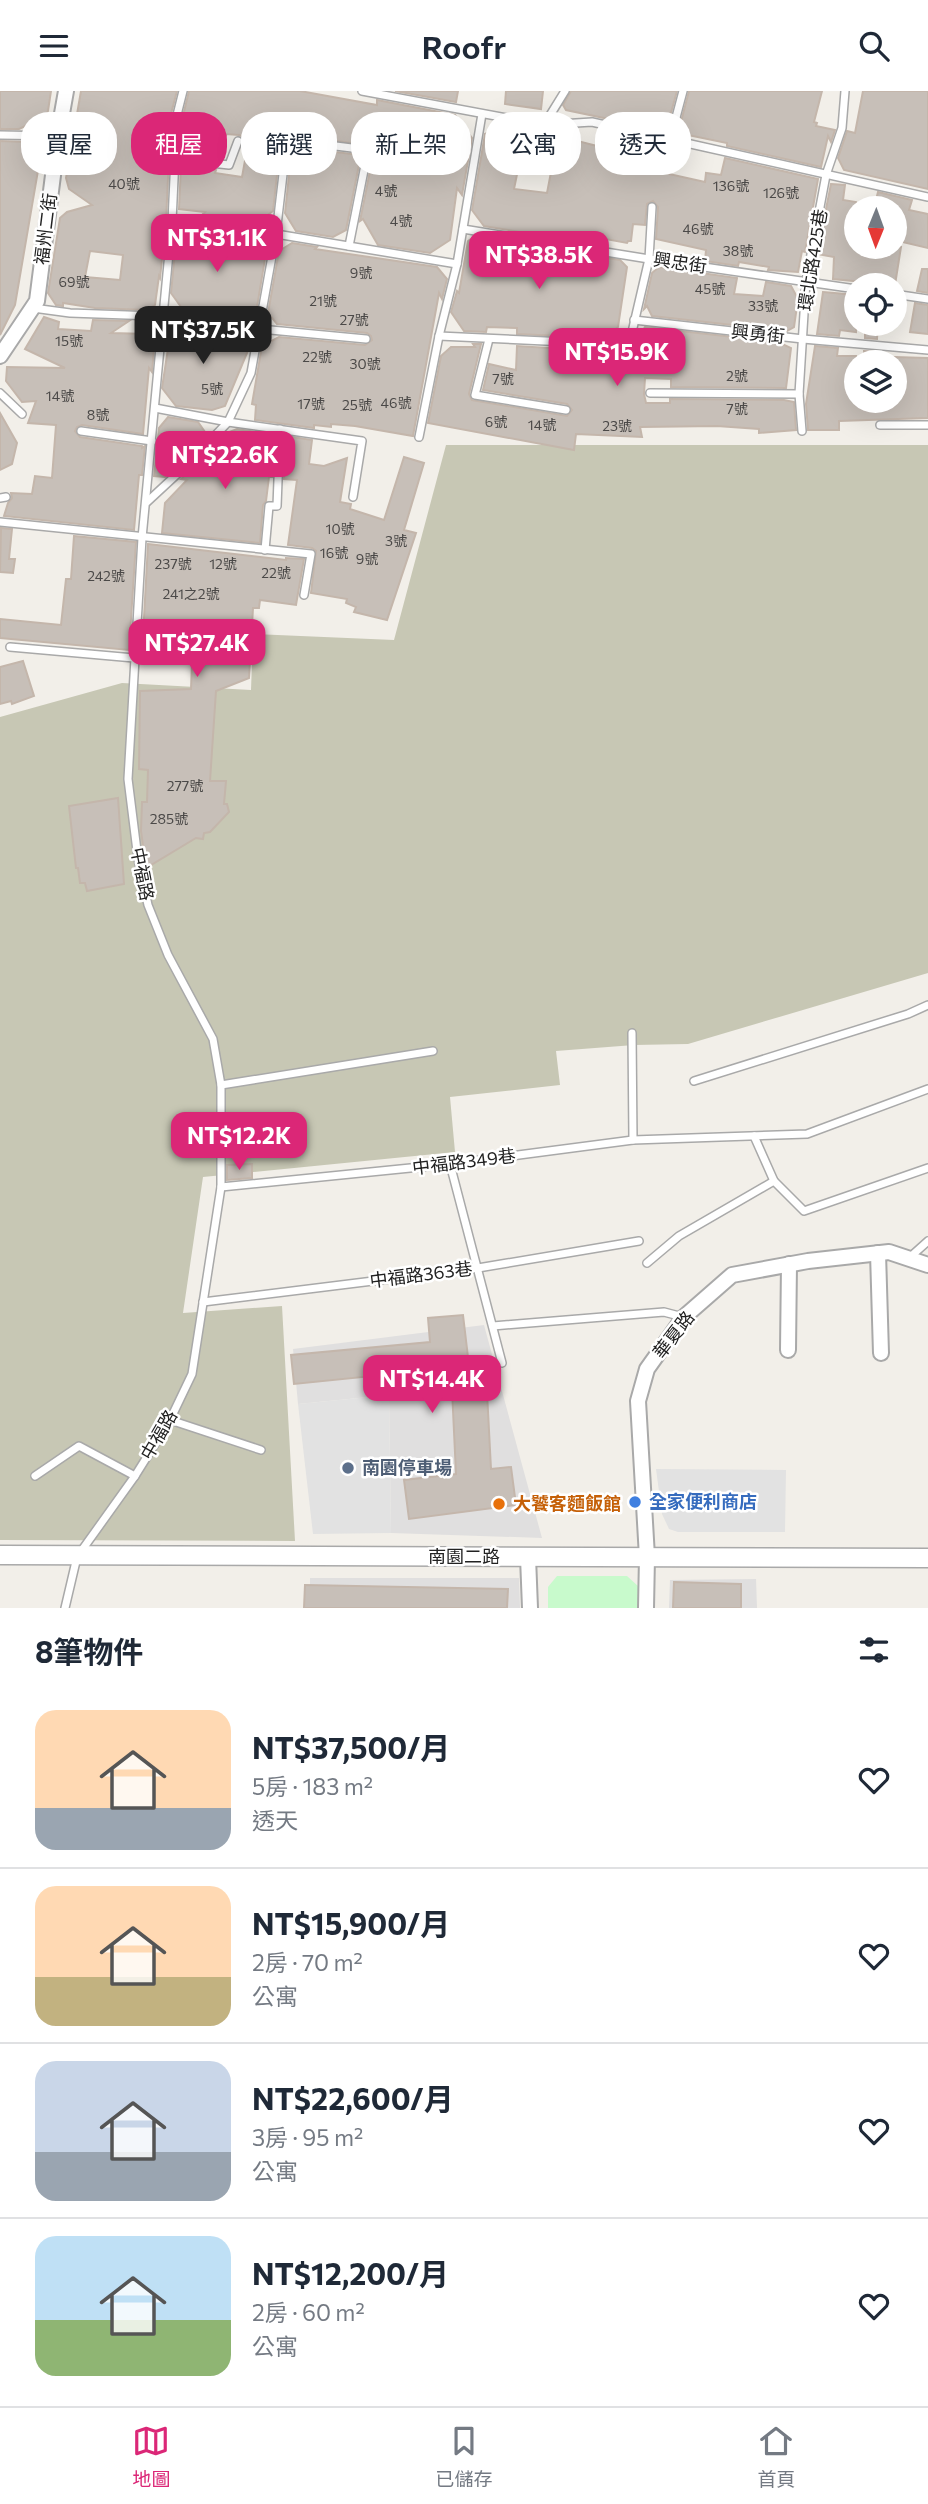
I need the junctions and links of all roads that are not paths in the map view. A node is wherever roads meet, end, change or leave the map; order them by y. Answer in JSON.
{"nodes":[{"id":1,"x":66,"y":91,"type":"edge"},
{"id":2,"x":183,"y":91,"type":"edge"},
{"id":3,"x":362,"y":91,"type":"edge"},
{"id":4,"x":565,"y":91,"type":"edge"},
{"id":5,"x":683,"y":91,"type":"edge"},
{"id":6,"x":845,"y":91,"type":"edge"},
{"id":7,"x":62,"y":112,"type":"edge"},
{"id":8,"x":178,"y":112,"type":"edge"},
{"id":9,"x":552,"y":112,"type":"edge"},
{"id":10,"x":677,"y":112,"type":"edge"},
{"id":11,"x":482,"y":114,"type":"junction"},
{"id":12,"x":485,"y":115,"type":"edge"},
{"id":13,"x":0,"y":135,"type":"edge"},
{"id":14,"x":21,"y":135,"type":"edge"},
{"id":15,"x":238,"y":141,"type":"dead end"},
{"id":16,"x":691,"y":145,"type":"edge"},
{"id":17,"x":227,"y":165,"type":"edge"},
{"id":18,"x":53,"y":175,"type":"edge"},
{"id":19,"x":174,"y":175,"type":"edge"},
{"id":20,"x":826,"y":175,"type":"junction"},
{"id":21,"x":928,"y":197,"type":"edge"},
{"id":22,"x":652,"y":207,"type":"dead end"},
{"id":23,"x":172,"y":221,"type":"junction"},
{"id":24,"x":463,"y":229,"type":"junction"},
{"id":25,"x":276,"y":234,"type":"junction"},
{"id":26,"x":349,"y":246,"type":"junction"},
{"id":27,"x":649,"y":259,"type":"junction"},
{"id":28,"x":457,"y":264,"type":"junction"},
{"id":29,"x":806,"y":281,"type":"junction"},
{"id":30,"x":844,"y":287,"type":"edge"},
{"id":31,"x":907,"y":297,"type":"edge"},
{"id":32,"x":928,"y":299,"type":"edge"},
{"id":33,"x":33,"y":308,"type":"junction"},
{"id":34,"x":162,"y":318,"type":"junction"},
{"id":35,"x":634,"y":320,"type":"junction"},
{"id":36,"x":260,"y":329,"type":"junction"},
{"id":37,"x":439,"y":336,"type":"junction"},
{"id":38,"x":366,"y":339,"type":"dead end"},
{"id":39,"x":489,"y":339,"type":"junction"},
{"id":40,"x":803,"y":339,"type":"junction"},
{"id":41,"x":928,"y":350,"type":"edge"},
{"id":42,"x":0,"y":356,"type":"edge"},
{"id":43,"x":0,"y":393,"type":"edge"},
{"id":44,"x":650,"y":393,"type":"dead end"},
{"id":45,"x":799,"y":394,"type":"junction"},
{"id":46,"x":155,"y":408,"type":"junction"},
{"id":47,"x":566,"y":410,"type":"dead end"},
{"id":48,"x":22,"y":414,"type":"dead end"},
{"id":49,"x":228,"y":422,"type":"junction"},
{"id":50,"x":880,"y":425,"type":"dead end"},
{"id":51,"x":928,"y":425,"type":"edge"},
{"id":52,"x":280,"y":429,"type":"junction"},
{"id":53,"x":81,"y":431,"type":"dead end"},
{"id":54,"x":802,"y":432,"type":"dead end"},
{"id":55,"x":419,"y":437,"type":"dead end"},
{"id":56,"x":152,"y":441,"type":"junction"},
{"id":57,"x":353,"y":497,"type":"dead end"},
{"id":58,"x":147,"y":502,"type":"junction"},
{"id":59,"x":0,"y":522,"type":"edge"},
{"id":60,"x":142,"y":538,"type":"junction"},
{"id":61,"x":265,"y":550,"type":"junction"},
{"id":62,"x":304,"y":595,"type":"dead end"},
{"id":63,"x":10,"y":647,"type":"dead end"},
{"id":64,"x":134,"y":659,"type":"junction"},
{"id":65,"x":928,"y":1005,"type":"edge"},
{"id":66,"x":632,"y":1033,"type":"dead end"},
{"id":67,"x":433,"y":1051,"type":"dead end"},
{"id":68,"x":694,"y":1081,"type":"dead end"},
{"id":69,"x":221,"y":1085,"type":"junction"},
{"id":70,"x":928,"y":1089,"type":"edge"},
{"id":71,"x":754,"y":1136,"type":"junction"},
{"id":72,"x":633,"y":1140,"type":"junction"},
{"id":73,"x":450,"y":1164,"type":"junction"},
{"id":74,"x":928,"y":1168,"type":"edge"},
{"id":75,"x":774,"y":1181,"type":"junction"},
{"id":76,"x":222,"y":1187,"type":"junction"},
{"id":77,"x":639,"y":1241,"type":"dead end"},
{"id":78,"x":928,"y":1241,"type":"edge"},
{"id":79,"x":878,"y":1253,"type":"junction"},
{"id":80,"x":909,"y":1258,"type":"junction"},
{"id":81,"x":647,"y":1263,"type":"dead end"},
{"id":82,"x":789,"y":1264,"type":"junction"},
{"id":83,"x":928,"y":1265,"type":"edge"},
{"id":84,"x":478,"y":1269,"type":"junction"},
{"id":85,"x":203,"y":1302,"type":"junction"},
{"id":86,"x":684,"y":1317,"type":"junction"},
{"id":87,"x":493,"y":1326,"type":"junction"},
{"id":88,"x":788,"y":1350,"type":"dead end"},
{"id":89,"x":881,"y":1353,"type":"dead end"},
{"id":90,"x":502,"y":1363,"type":"dead end"},
{"id":91,"x":170,"y":1420,"type":"junction"},
{"id":92,"x":261,"y":1450,"type":"dead end"},
{"id":93,"x":35,"y":1476,"type":"dead end"},
{"id":94,"x":135,"y":1476,"type":"junction"},
{"id":95,"x":0,"y":1555,"type":"edge"},
{"id":96,"x":77,"y":1556,"type":"junction"},
{"id":97,"x":528,"y":1557,"type":"junction"},
{"id":98,"x":647,"y":1557,"type":"junction"},
{"id":99,"x":928,"y":1558,"type":"edge"},
{"id":100,"x":65,"y":1608,"type":"edge"},
{"id":101,"x":530,"y":1608,"type":"edge"},
{"id":102,"x":646,"y":1608,"type":"edge"}],
"edges":[{"from":1,"to":7,"type":"street","name":"福州二街"},
{"from":2,"to":8,"type":"lane","name":"中福路"},
{"from":3,"to":11,"type":"lane"},
{"from":4,"to":9,"type":"lane"},
{"from":5,"to":10,"type":"lane"},
{"from":6,"to":20,"type":"lane","name":"環北路425巷"},
{"from":11,"to":12,"type":"lane"},
{"from":11,"to":24,"type":"lane"},
{"from":13,"to":14,"type":"lane"},
{"from":15,"to":17,"type":"lane"},
{"from":16,"to":20,"type":"lane"},
{"from":18,"to":33,"type":"street","name":"福州二街"},
{"from":19,"to":23,"type":"lane","name":"中福路"},
{"from":20,"to":21,"type":"lane"},
{"from":20,"to":29,"type":"lane","name":"環北路425巷"},
{"from":22,"to":27,"type":"lane"},
{"from":23,"to":25,"type":"lane"},
{"from":23,"to":34,"type":"lane","name":"中福路"},
{"from":24,"to":27,"type":"lane","name":"興忠街"},
{"from":24,"to":28,"type":"lane"},
{"from":25,"to":26,"type":"lane"},
{"from":25,"to":26,"type":"lane"},
{"from":25,"to":36,"type":"lane"},
{"from":26,"to":28,"type":"lane"},
{"from":27,"to":29,"type":"lane","name":"興忠街"},
{"from":27,"to":35,"type":"lane"},
{"from":28,"to":37,"type":"lane"},
{"from":29,"to":30,"type":"lane","name":"興忠街"},
{"from":29,"to":40,"type":"lane","name":"環北路425巷"},
{"from":31,"to":32,"type":"lane"},
{"from":33,"to":34,"type":"lane"},
{"from":33,"to":42,"type":"street","name":"福州二街"},
{"from":34,"to":36,"type":"lane"},
{"from":34,"to":46,"type":"lane","name":"中福路"},
{"from":35,"to":39,"type":"lane"},
{"from":35,"to":40,"type":"lane","name":"興勇街"},
{"from":36,"to":38,"type":"lane"},
{"from":36,"to":49,"type":"lane"},
{"from":37,"to":39,"type":"lane"},
{"from":37,"to":55,"type":"lane"},
{"from":39,"to":47,"type":"lane"},
{"from":40,"to":41,"type":"lane","name":"興勇街"},
{"from":40,"to":45,"type":"lane","name":"環北路425巷"},
{"from":43,"to":48,"type":"lane"},
{"from":44,"to":45,"type":"lane"},
{"from":45,"to":54,"type":"lane","name":"環北路425巷"},
{"from":46,"to":49,"type":"lane"},
{"from":46,"to":56,"type":"lane","name":"中福路"},
{"from":49,"to":52,"type":"lane"},
{"from":49,"to":58,"type":"lane"},
{"from":50,"to":51,"type":"lane"},
{"from":52,"to":57,"type":"lane"},
{"from":52,"to":61,"type":"lane"},
{"from":53,"to":56,"type":"lane"},
{"from":56,"to":58,"type":"lane","name":"中福路"},
{"from":58,"to":60,"type":"lane","name":"中福路"},
{"from":59,"to":60,"type":"lane"},
{"from":60,"to":61,"type":"lane"},
{"from":60,"to":64,"type":"lane","name":"中福路"},
{"from":61,"to":62,"type":"lane"},
{"from":63,"to":64,"type":"lane"},
{"from":64,"to":69,"type":"lane","name":"中福路"},
{"from":65,"to":68,"type":"lane"},
{"from":66,"to":72,"type":"lane"},
{"from":67,"to":69,"type":"lane"},
{"from":69,"to":76,"type":"lane","name":"中福路"},
{"from":70,"to":71,"type":"lane","name":"中福路349巷"},
{"from":71,"to":72,"type":"lane","name":"中福路349巷"},
{"from":71,"to":75,"type":"lane"},
{"from":72,"to":73,"type":"lane","name":"中福路349巷"},
{"from":73,"to":76,"type":"lane","name":"中福路349巷"},
{"from":73,"to":84,"type":"lane"},
{"from":74,"to":75,"type":"lane"},
{"from":75,"to":81,"type":"lane"},
{"from":76,"to":85,"type":"lane","name":"中福路"},
{"from":77,"to":84,"type":"lane","name":"中福路363巷"},
{"from":78,"to":80,"type":"lane"},
{"from":79,"to":80,"type":"street","name":"華夏路"},
{"from":79,"to":82,"type":"street","name":"華夏路"},
{"from":79,"to":89,"type":"street"},
{"from":80,"to":83,"type":"street","name":"華夏路"},
{"from":82,"to":86,"type":"street","name":"華夏路"},
{"from":82,"to":88,"type":"street"},
{"from":84,"to":85,"type":"lane","name":"中福路363巷"},
{"from":84,"to":87,"type":"lane"},
{"from":85,"to":91,"type":"lane","name":"中福路"},
{"from":86,"to":87,"type":"lane"},
{"from":86,"to":98,"type":"street","name":"華夏路"},
{"from":87,"to":90,"type":"lane"},
{"from":91,"to":92,"type":"lane"},
{"from":91,"to":94,"type":"lane","name":"中福路"},
{"from":93,"to":94,"type":"lane"},
{"from":94,"to":96,"type":"lane","name":"中福路"},
{"from":95,"to":96,"type":"street","name":"南園二路"},
{"from":96,"to":97,"type":"street","name":"南園二路"},
{"from":96,"to":100,"type":"lane","name":"中福路"},
{"from":97,"to":98,"type":"street","name":"南園二路"},
{"from":97,"to":101,"type":"street"},
{"from":98,"to":99,"type":"street","name":"南園二路"},
{"from":98,"to":102,"type":"street","name":"華夏路"}]}
